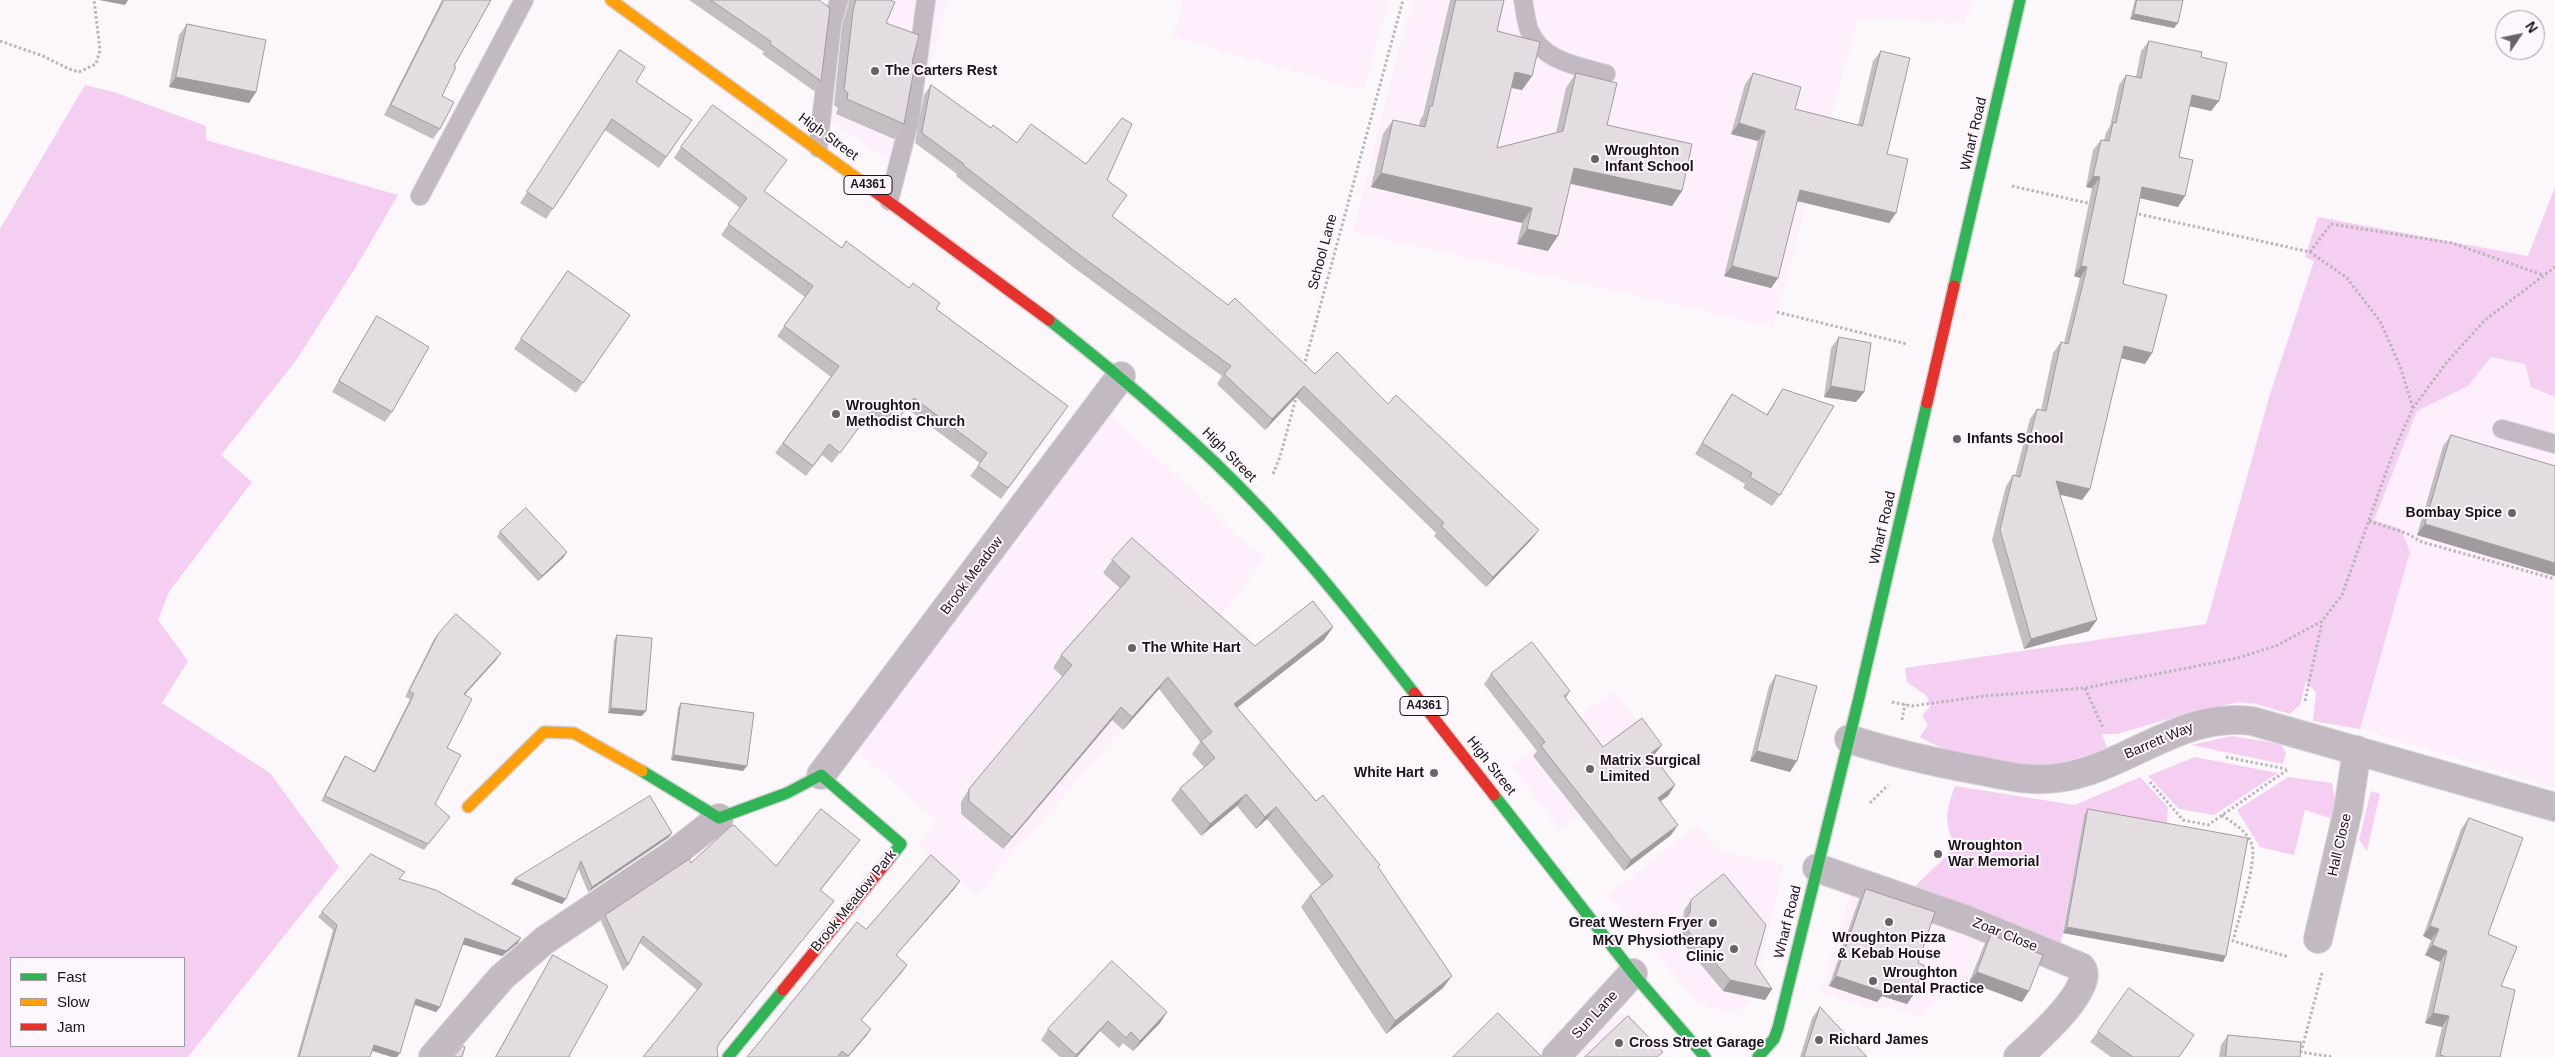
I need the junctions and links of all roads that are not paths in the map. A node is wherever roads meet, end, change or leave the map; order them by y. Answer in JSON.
{"nodes":[{"id":1,"x":524,"y":0,"type":"edge"},
{"id":2,"x":611,"y":0,"type":"edge"},
{"id":3,"x":840,"y":0,"type":"edge"},
{"id":4,"x":926,"y":0,"type":"edge"},
{"id":5,"x":1524,"y":0,"type":"edge"},
{"id":6,"x":2020,"y":0,"type":"edge"},
{"id":7,"x":1606,"y":74,"type":"dead end"},
{"id":8,"x":818,"y":148,"type":"junction"},
{"id":9,"x":420,"y":196,"type":"dead end"},
{"id":10,"x":889,"y":201,"type":"junction"},
{"id":11,"x":1121,"y":376,"type":"junction"},
{"id":12,"x":2502,"y":429,"type":"dead end"},
{"id":13,"x":2555,"y":444,"type":"edge"},
{"id":14,"x":1849,"y":739,"type":"junction"},
{"id":15,"x":2358,"y":750,"type":"junction"},
{"id":16,"x":821,"y":775,"type":"junction"},
{"id":17,"x":468,"y":807,"type":"dead end"},
{"id":18,"x":2555,"y":807,"type":"edge"},
{"id":19,"x":719,"y":818,"type":"junction"},
{"id":20,"x":1817,"y":868,"type":"junction"},
{"id":21,"x":2318,"y":939,"type":"road end"},
{"id":22,"x":1634,"y":973,"type":"junction"},
{"id":23,"x":433,"y":1057,"type":"edge"},
{"id":24,"x":728,"y":1057,"type":"edge"},
{"id":25,"x":1556,"y":1057,"type":"edge"},
{"id":26,"x":1705,"y":1057,"type":"edge"},
{"id":27,"x":1758,"y":1057,"type":"edge"},
{"id":28,"x":2018,"y":1057,"type":"edge"}],
"edges":[{"from":1,"to":9,"type":"lane"},
{"from":2,"to":8,"type":"main road","name":"High Street","number":"A4361"},
{"from":3,"to":8,"type":"lane"},
{"from":4,"to":10,"type":"lane"},
{"from":5,"to":7,"type":"lane"},
{"from":6,"to":14,"type":"main road","name":"Wharf Road"},
{"from":8,"to":10,"type":"main road","name":"High Street","number":"A4361"},
{"from":10,"to":11,"type":"main road","name":"High Street","number":"A4361"},
{"from":11,"to":16,"type":"street","name":"Brook Meadow"},
{"from":11,"to":22,"type":"main road","name":"High Street","number":"A4361"},
{"from":12,"to":13,"type":"lane"},
{"from":14,"to":15,"type":"street","name":"Barrett Way"},
{"from":14,"to":20,"type":"main road","name":"Wharf Road"},
{"from":15,"to":18,"type":"street","name":"Barrett Way"},
{"from":15,"to":21,"type":"street","name":"Hall Close"},
{"from":16,"to":19,"type":"main road"},
{"from":16,"to":24,"type":"main road","name":"Brook Meadow Park"},
{"from":17,"to":19,"type":"main road"},
{"from":19,"to":23,"type":"street"},
{"from":20,"to":27,"type":"main road","name":"Wharf Road"},
{"from":20,"to":28,"type":"street","name":"Zoar Close"},
{"from":22,"to":25,"type":"street","name":"Sun Lane"},
{"from":22,"to":26,"type":"main road","name":"High Street","number":"A4361"}]}
